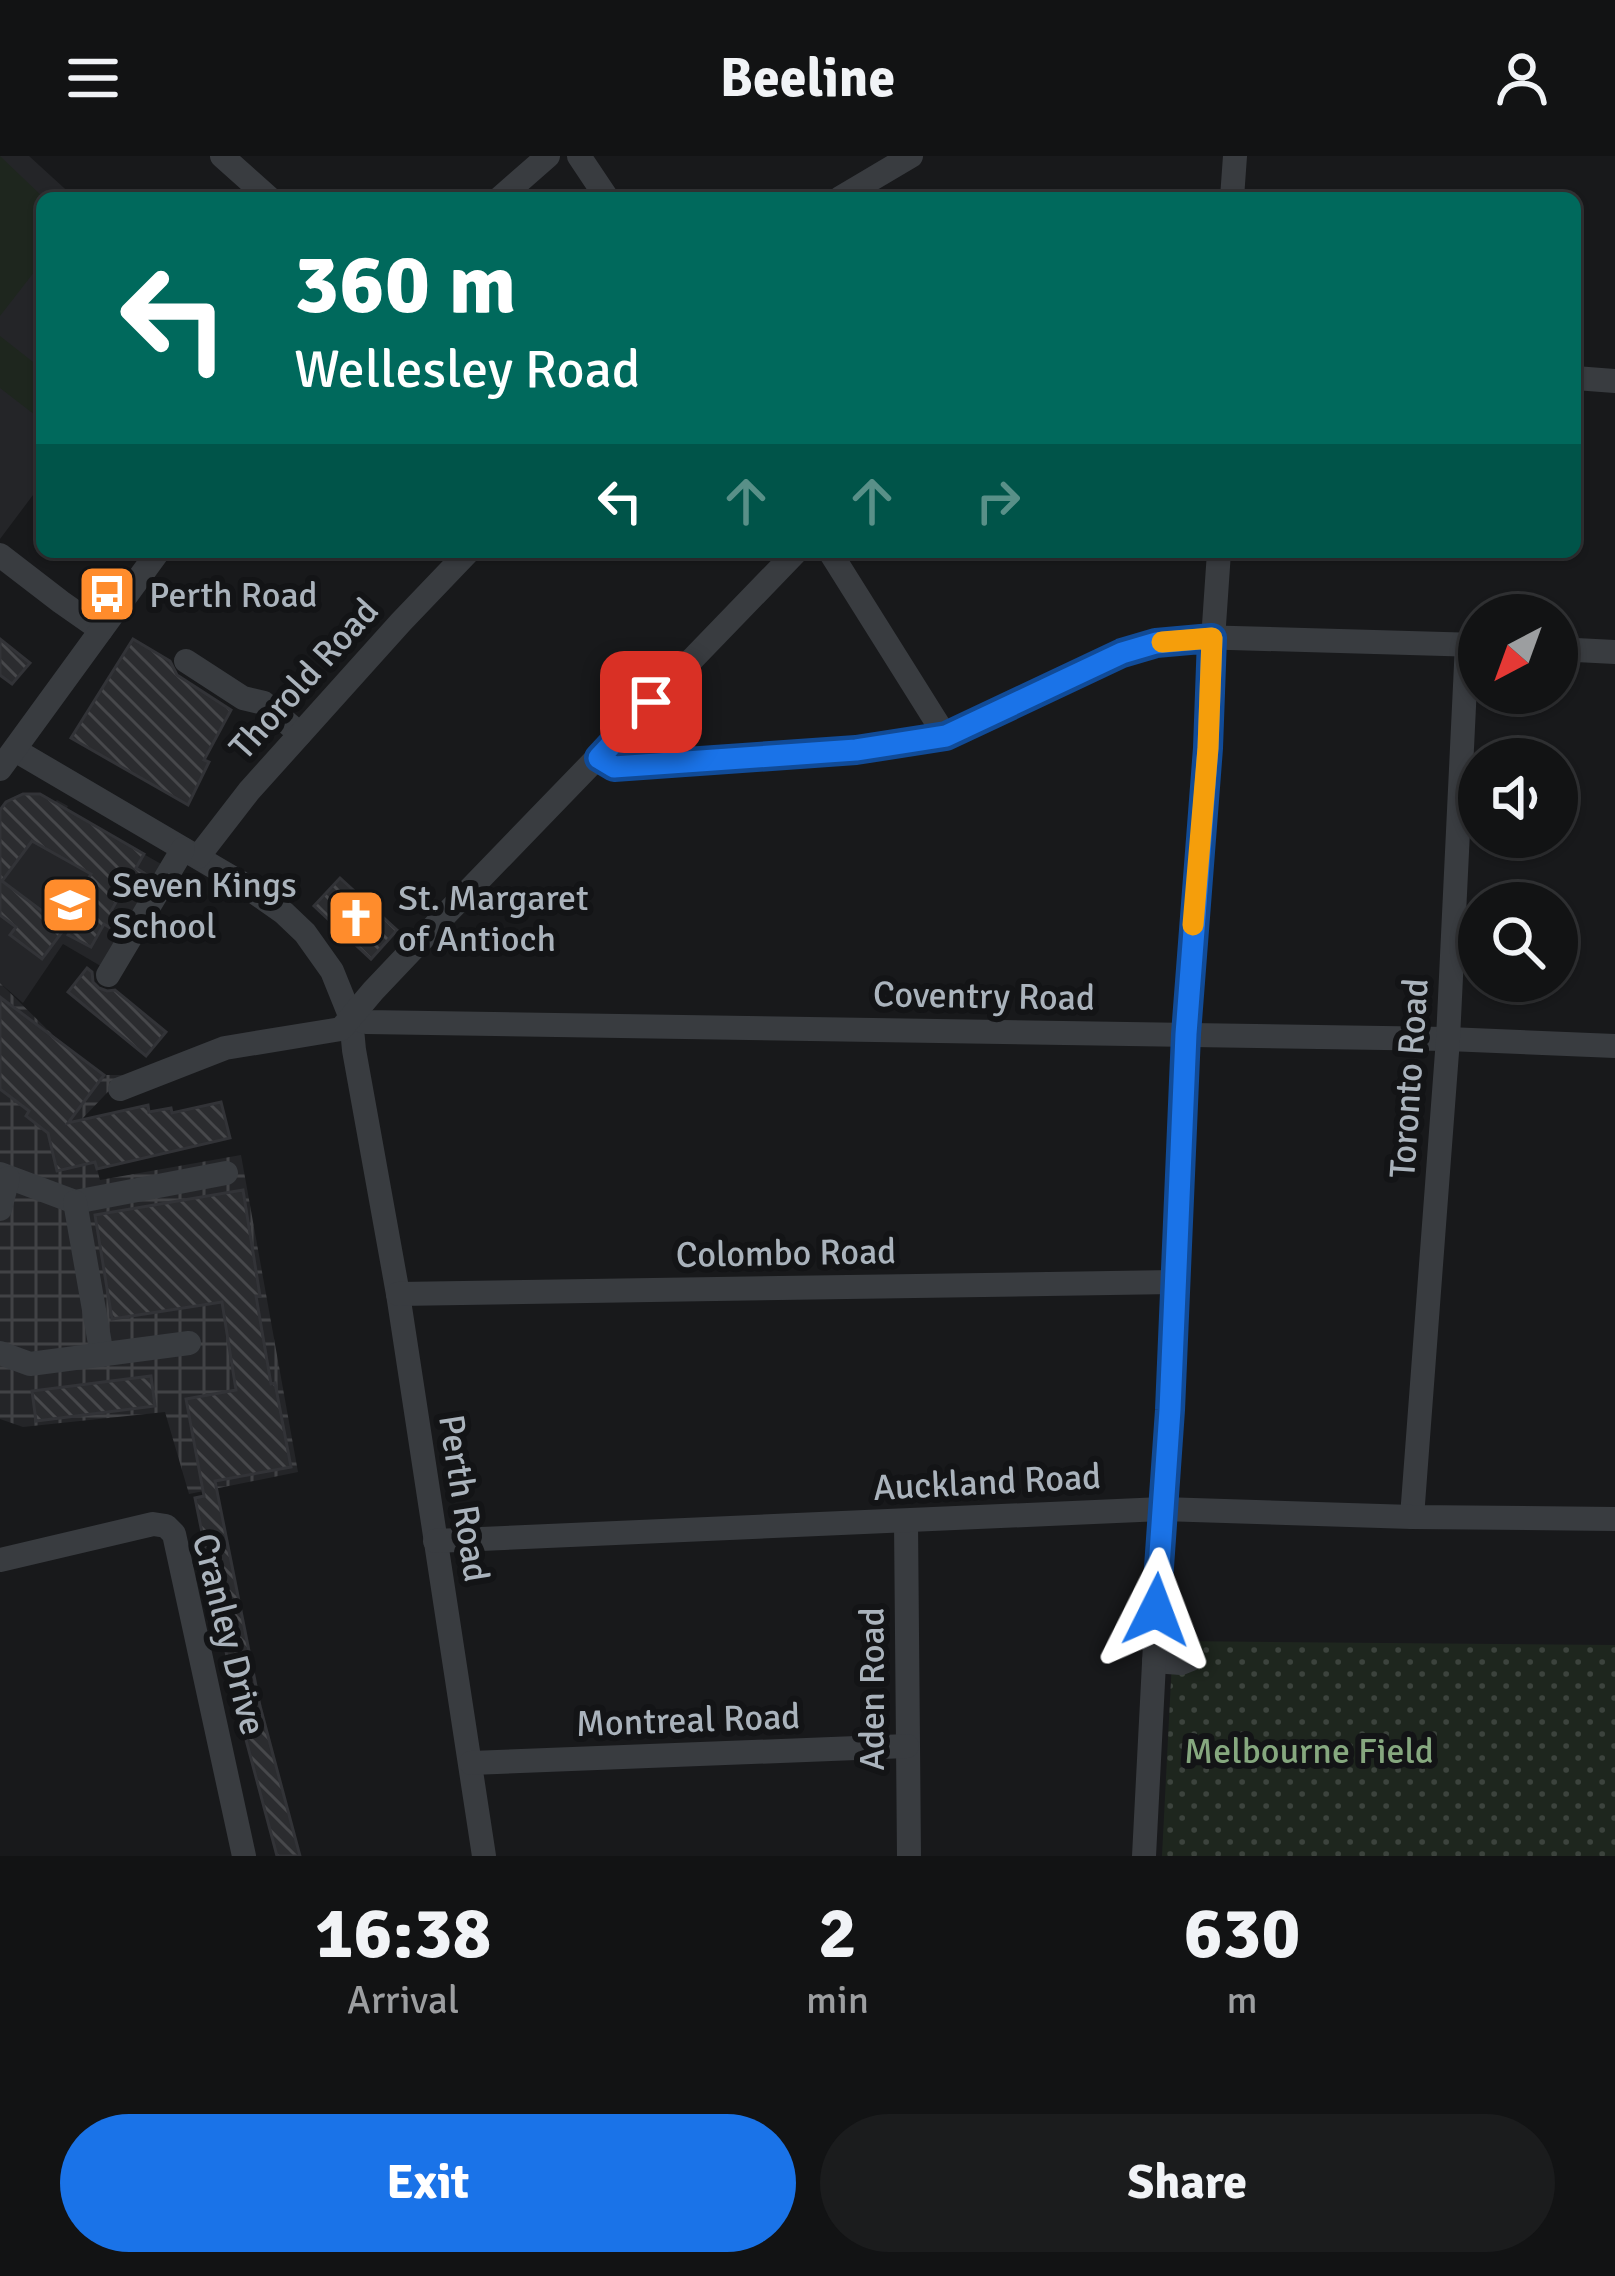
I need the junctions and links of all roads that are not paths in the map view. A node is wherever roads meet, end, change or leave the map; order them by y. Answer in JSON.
{"nodes":[{"id":1,"x":222,"y":156,"type":"edge"},
{"id":2,"x":548,"y":156,"type":"edge"},
{"id":3,"x":579,"y":156,"type":"edge"},
{"id":4,"x":910,"y":156,"type":"edge"},
{"id":5,"x":1235,"y":156,"type":"edge"},
{"id":6,"x":262,"y":192,"type":"edge"},
{"id":7,"x":507,"y":192,"type":"edge"},
{"id":8,"x":604,"y":192,"type":"edge"},
{"id":9,"x":850,"y":192,"type":"edge"},
{"id":10,"x":1232,"y":192,"type":"edge"},
{"id":11,"x":1581,"y":378,"type":"edge"},
{"id":12,"x":1615,"y":381,"type":"edge"},
{"id":13,"x":0,"y":555,"type":"edge"},
{"id":14,"x":154,"y":558,"type":"edge"},
{"id":15,"x":462,"y":558,"type":"edge"},
{"id":16,"x":790,"y":558,"type":"edge"},
{"id":17,"x":834,"y":558,"type":"edge"},
{"id":18,"x":1219,"y":558,"type":"edge"},
{"id":19,"x":101,"y":630,"type":"junction"},
{"id":20,"x":1212,"y":638,"type":"junction"},
{"id":21,"x":1458,"y":645,"type":"edge"},
{"id":22,"x":1578,"y":650,"type":"edge"},
{"id":23,"x":1615,"y":652,"type":"edge"},
{"id":24,"x":187,"y":661,"type":"dead end"},
{"id":25,"x":1469,"y":714,"type":"edge"},
{"id":26,"x":300,"y":734,"type":"junction"},
{"id":27,"x":946,"y":736,"type":"junction"},
{"id":28,"x":599,"y":758,"type":"junction"},
{"id":29,"x":7,"y":759,"type":"edge"},
{"id":30,"x":190,"y":853,"type":"junction"},
{"id":31,"x":108,"y":975,"type":"dead end"},
{"id":32,"x":352,"y":1018,"type":"junction"},
{"id":33,"x":1186,"y":1034,"type":"junction"},
{"id":34,"x":1448,"y":1039,"type":"junction"},
{"id":35,"x":1615,"y":1046,"type":"edge"},
{"id":36,"x":120,"y":1089,"type":"dead end"},
{"id":37,"x":226,"y":1173,"type":"dead end"},
{"id":38,"x":4,"y":1176,"type":"edge"},
{"id":39,"x":75,"y":1202,"type":"junction"},
{"id":40,"x":0,"y":1209,"type":"edge"},
{"id":41,"x":1174,"y":1282,"type":"junction"},
{"id":42,"x":398,"y":1294,"type":"junction"},
{"id":43,"x":189,"y":1343,"type":"dead end"},
{"id":44,"x":0,"y":1353,"type":"edge"},
{"id":45,"x":101,"y":1355,"type":"junction"},
{"id":46,"x":1162,"y":1509,"type":"junction"},
{"id":47,"x":1412,"y":1517,"type":"junction"},
{"id":48,"x":1615,"y":1519,"type":"edge"},
{"id":49,"x":906,"y":1522,"type":"junction"},
{"id":50,"x":435,"y":1541,"type":"junction"},
{"id":51,"x":0,"y":1560,"type":"edge"},
{"id":52,"x":1191,"y":1659,"type":"dead end"},
{"id":53,"x":1154,"y":1661,"type":"junction"},
{"id":54,"x":908,"y":1746,"type":"junction"},
{"id":55,"x":471,"y":1763,"type":"junction"},
{"id":56,"x":244,"y":1856,"type":"edge"},
{"id":57,"x":484,"y":1856,"type":"edge"},
{"id":58,"x":909,"y":1856,"type":"edge"},
{"id":59,"x":1144,"y":1856,"type":"edge"}],
"edges":[{"from":1,"to":6,"type":"street"},
{"from":2,"to":7,"type":"street"},
{"from":3,"to":8,"type":"street"},
{"from":4,"to":9,"type":"street"},
{"from":5,"to":10,"type":"street"},
{"from":11,"to":12,"type":"street"},
{"from":13,"to":19,"type":"street"},
{"from":14,"to":19,"type":"street"},
{"from":15,"to":26,"type":"street","name":"Thorold Road"},
{"from":16,"to":28,"type":"street"},
{"from":17,"to":27,"type":"street"},
{"from":18,"to":20,"type":"street"},
{"from":19,"to":29,"type":"street"},
{"from":20,"to":21,"type":"street"},
{"from":20,"to":27,"type":"street"},
{"from":20,"to":33,"type":"street"},
{"from":22,"to":23,"type":"street"},
{"from":24,"to":26,"type":"street"},
{"from":25,"to":34,"type":"street","name":"Toronto Road"},
{"from":26,"to":30,"type":"street","name":"Thorold Road"},
{"from":27,"to":28,"type":"street"},
{"from":28,"to":32,"type":"street"},
{"from":29,"to":30,"type":"street","name":"Perth Road"},
{"from":30,"to":31,"type":"street","name":"Thorold Road"},
{"from":30,"to":32,"type":"street","name":"Perth Road"},
{"from":32,"to":33,"type":"street","name":"Coventry Road"},
{"from":32,"to":36,"type":"street"},
{"from":32,"to":42,"type":"street","name":"Perth Road"},
{"from":33,"to":34,"type":"street","name":"Coventry Road"},
{"from":33,"to":41,"type":"street"},
{"from":34,"to":35,"type":"street","name":"Coventry Road"},
{"from":34,"to":47,"type":"street","name":"Toronto Road"},
{"from":37,"to":39,"type":"street"},
{"from":38,"to":39,"type":"street"},
{"from":38,"to":40,"type":"street"},
{"from":39,"to":45,"type":"street"},
{"from":41,"to":42,"type":"street","name":"Colombo Road"},
{"from":41,"to":46,"type":"street"},
{"from":42,"to":50,"type":"street","name":"Perth Road"},
{"from":43,"to":45,"type":"street"},
{"from":44,"to":45,"type":"street"},
{"from":46,"to":47,"type":"street","name":"Auckland Road"},
{"from":46,"to":49,"type":"street","name":"Auckland Road"},
{"from":46,"to":53,"type":"street"},
{"from":47,"to":48,"type":"street","name":"Auckland Road"},
{"from":49,"to":50,"type":"street","name":"Auckland Road"},
{"from":49,"to":54,"type":"street","name":"Aden Road"},
{"from":50,"to":55,"type":"street","name":"Perth Road"},
{"from":51,"to":56,"type":"street","name":"Cranley Drive"},
{"from":52,"to":53,"type":"street"},
{"from":53,"to":59,"type":"street"},
{"from":54,"to":55,"type":"street","name":"Montreal Road"},
{"from":54,"to":58,"type":"street","name":"Aden Road"},
{"from":55,"to":57,"type":"street","name":"Perth Road"}]}
